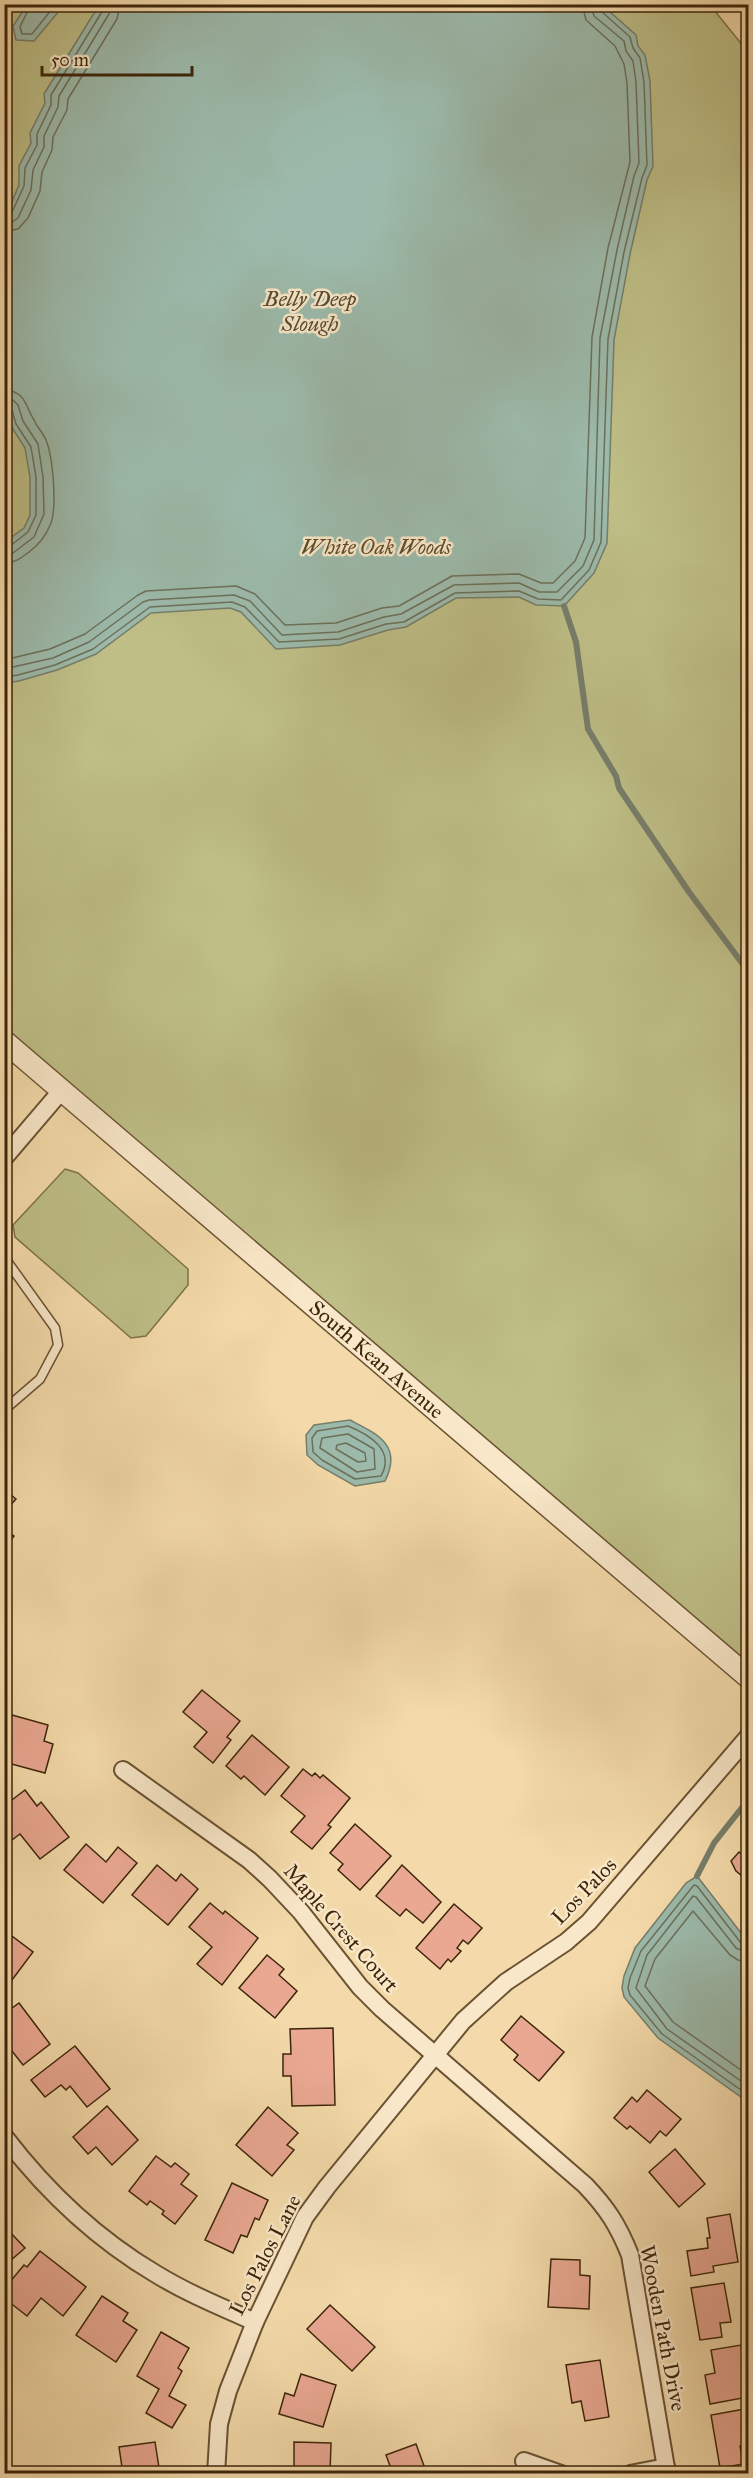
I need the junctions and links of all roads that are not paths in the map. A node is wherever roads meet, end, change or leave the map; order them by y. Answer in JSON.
{"nodes":[{"id":1,"x":4,"y":1041,"type":"edge"},
{"id":2,"x":62,"y":1090,"type":"junction"},
{"id":3,"x":4,"y":1158,"type":"edge"},
{"id":4,"x":4,"y":1257,"type":"edge"},
{"id":5,"x":4,"y":1410,"type":"edge"},
{"id":6,"x":748,"y":1677,"type":"edge"},
{"id":7,"x":748,"y":1737,"type":"edge"},
{"id":8,"x":123,"y":1770,"type":"dead end"},
{"id":9,"x":435,"y":2056,"type":"junction"},
{"id":10,"x":4,"y":2136,"type":"edge"},
{"id":11,"x":255,"y":2322,"type":"junction"},
{"id":12,"x":524,"y":2461,"type":"dead end"},
{"id":13,"x":667,"y":2470,"type":"edge"},
{"id":14,"x":216,"y":2474,"type":"edge"},
{"id":15,"x":561,"y":2474,"type":"edge"},
{"id":16,"x":630,"y":2474,"type":"edge"}],
"edges":[{"from":1,"to":2,"type":"street","name":"South Kean Avenue"},
{"from":2,"to":3,"type":"street"},
{"from":2,"to":6,"type":"street","name":"South Kean Avenue"},
{"from":4,"to":5,"type":"lane"},
{"from":7,"to":9,"type":"street","name":"Los Palos"},
{"from":8,"to":9,"type":"street","name":"Maple Crest Court"},
{"from":9,"to":11,"type":"street","name":"Los Palos Lane"},
{"from":9,"to":13,"type":"street","name":"Wooden Path Drive"},
{"from":10,"to":11,"type":"street"},
{"from":11,"to":14,"type":"street","name":"Los Palos Lane"},
{"from":12,"to":15,"type":"street"},
{"from":13,"to":16,"type":"street"}]}
